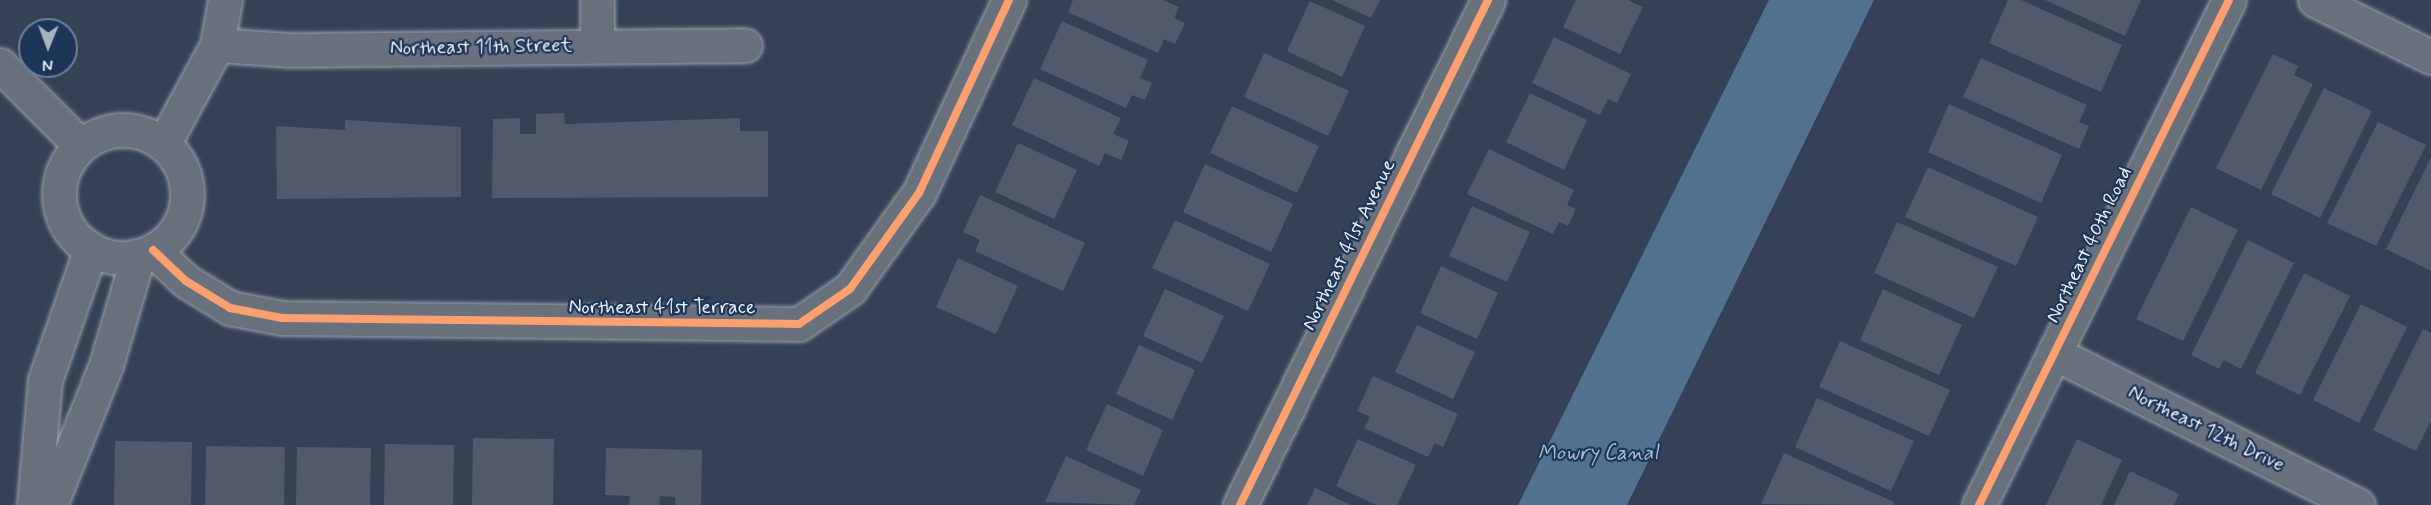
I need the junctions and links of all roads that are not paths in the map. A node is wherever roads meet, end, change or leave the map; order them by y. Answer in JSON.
{"nodes":[{"id":1,"x":225,"y":0,"type":"edge"},
{"id":2,"x":597,"y":0,"type":"edge"},
{"id":3,"x":1009,"y":0,"type":"edge"},
{"id":4,"x":1488,"y":0,"type":"edge"},
{"id":5,"x":2229,"y":0,"type":"edge"},
{"id":6,"x":2315,"y":0,"type":"edge"},
{"id":7,"x":217,"y":45,"type":"junction"},
{"id":8,"x":745,"y":45,"type":"dead end"},
{"id":9,"x":597,"y":46,"type":"junction"},
{"id":10,"x":2431,"y":57,"type":"edge"},
{"id":11,"x":0,"y":65,"type":"edge"},
{"id":12,"x":164,"y":143,"type":"junction"},
{"id":13,"x":80,"y":144,"type":"junction"},
{"id":14,"x":91,"y":249,"type":"junction"},
{"id":15,"x":145,"y":253,"type":"junction"},
{"id":16,"x":2054,"y":353,"type":"junction"},
{"id":17,"x":49,"y":368,"type":"junction"},
{"id":18,"x":99,"y":384,"type":"junction"},
{"id":19,"x":34,"y":505,"type":"edge"},
{"id":20,"x":50,"y":505,"type":"edge"},
{"id":21,"x":1240,"y":505,"type":"edge"},
{"id":22,"x":1979,"y":505,"type":"edge"},
{"id":23,"x":2358,"y":505,"type":"edge"}],
"edges":[{"from":1,"to":7,"type":"street"},
{"from":2,"to":9,"type":"street"},
{"from":3,"to":15,"type":"street","name":"Northeast 41st Terrace"},
{"from":4,"to":21,"type":"street","name":"Northeast 41st Avenue"},
{"from":5,"to":16,"type":"street","name":"Northeast 40th Road"},
{"from":6,"to":10,"type":"street"},
{"from":7,"to":9,"type":"street","name":"Northeast 11th Street"},
{"from":7,"to":12,"type":"street"},
{"from":8,"to":9,"type":"street","name":"Northeast 11th Street"},
{"from":11,"to":13,"type":"street"},
{"from":12,"to":13,"type":"street"},
{"from":12,"to":15,"type":"street"},
{"from":13,"to":14,"type":"street"},
{"from":14,"to":15,"type":"street"},
{"from":14,"to":17,"type":"street"},
{"from":15,"to":18,"type":"street"},
{"from":16,"to":22,"type":"street","name":"Northeast 40th Road"},
{"from":16,"to":23,"type":"street","name":"Northeast 12th Drive"},
{"from":17,"to":18,"type":"street"},
{"from":17,"to":19,"type":"street"},
{"from":18,"to":20,"type":"street"}]}
